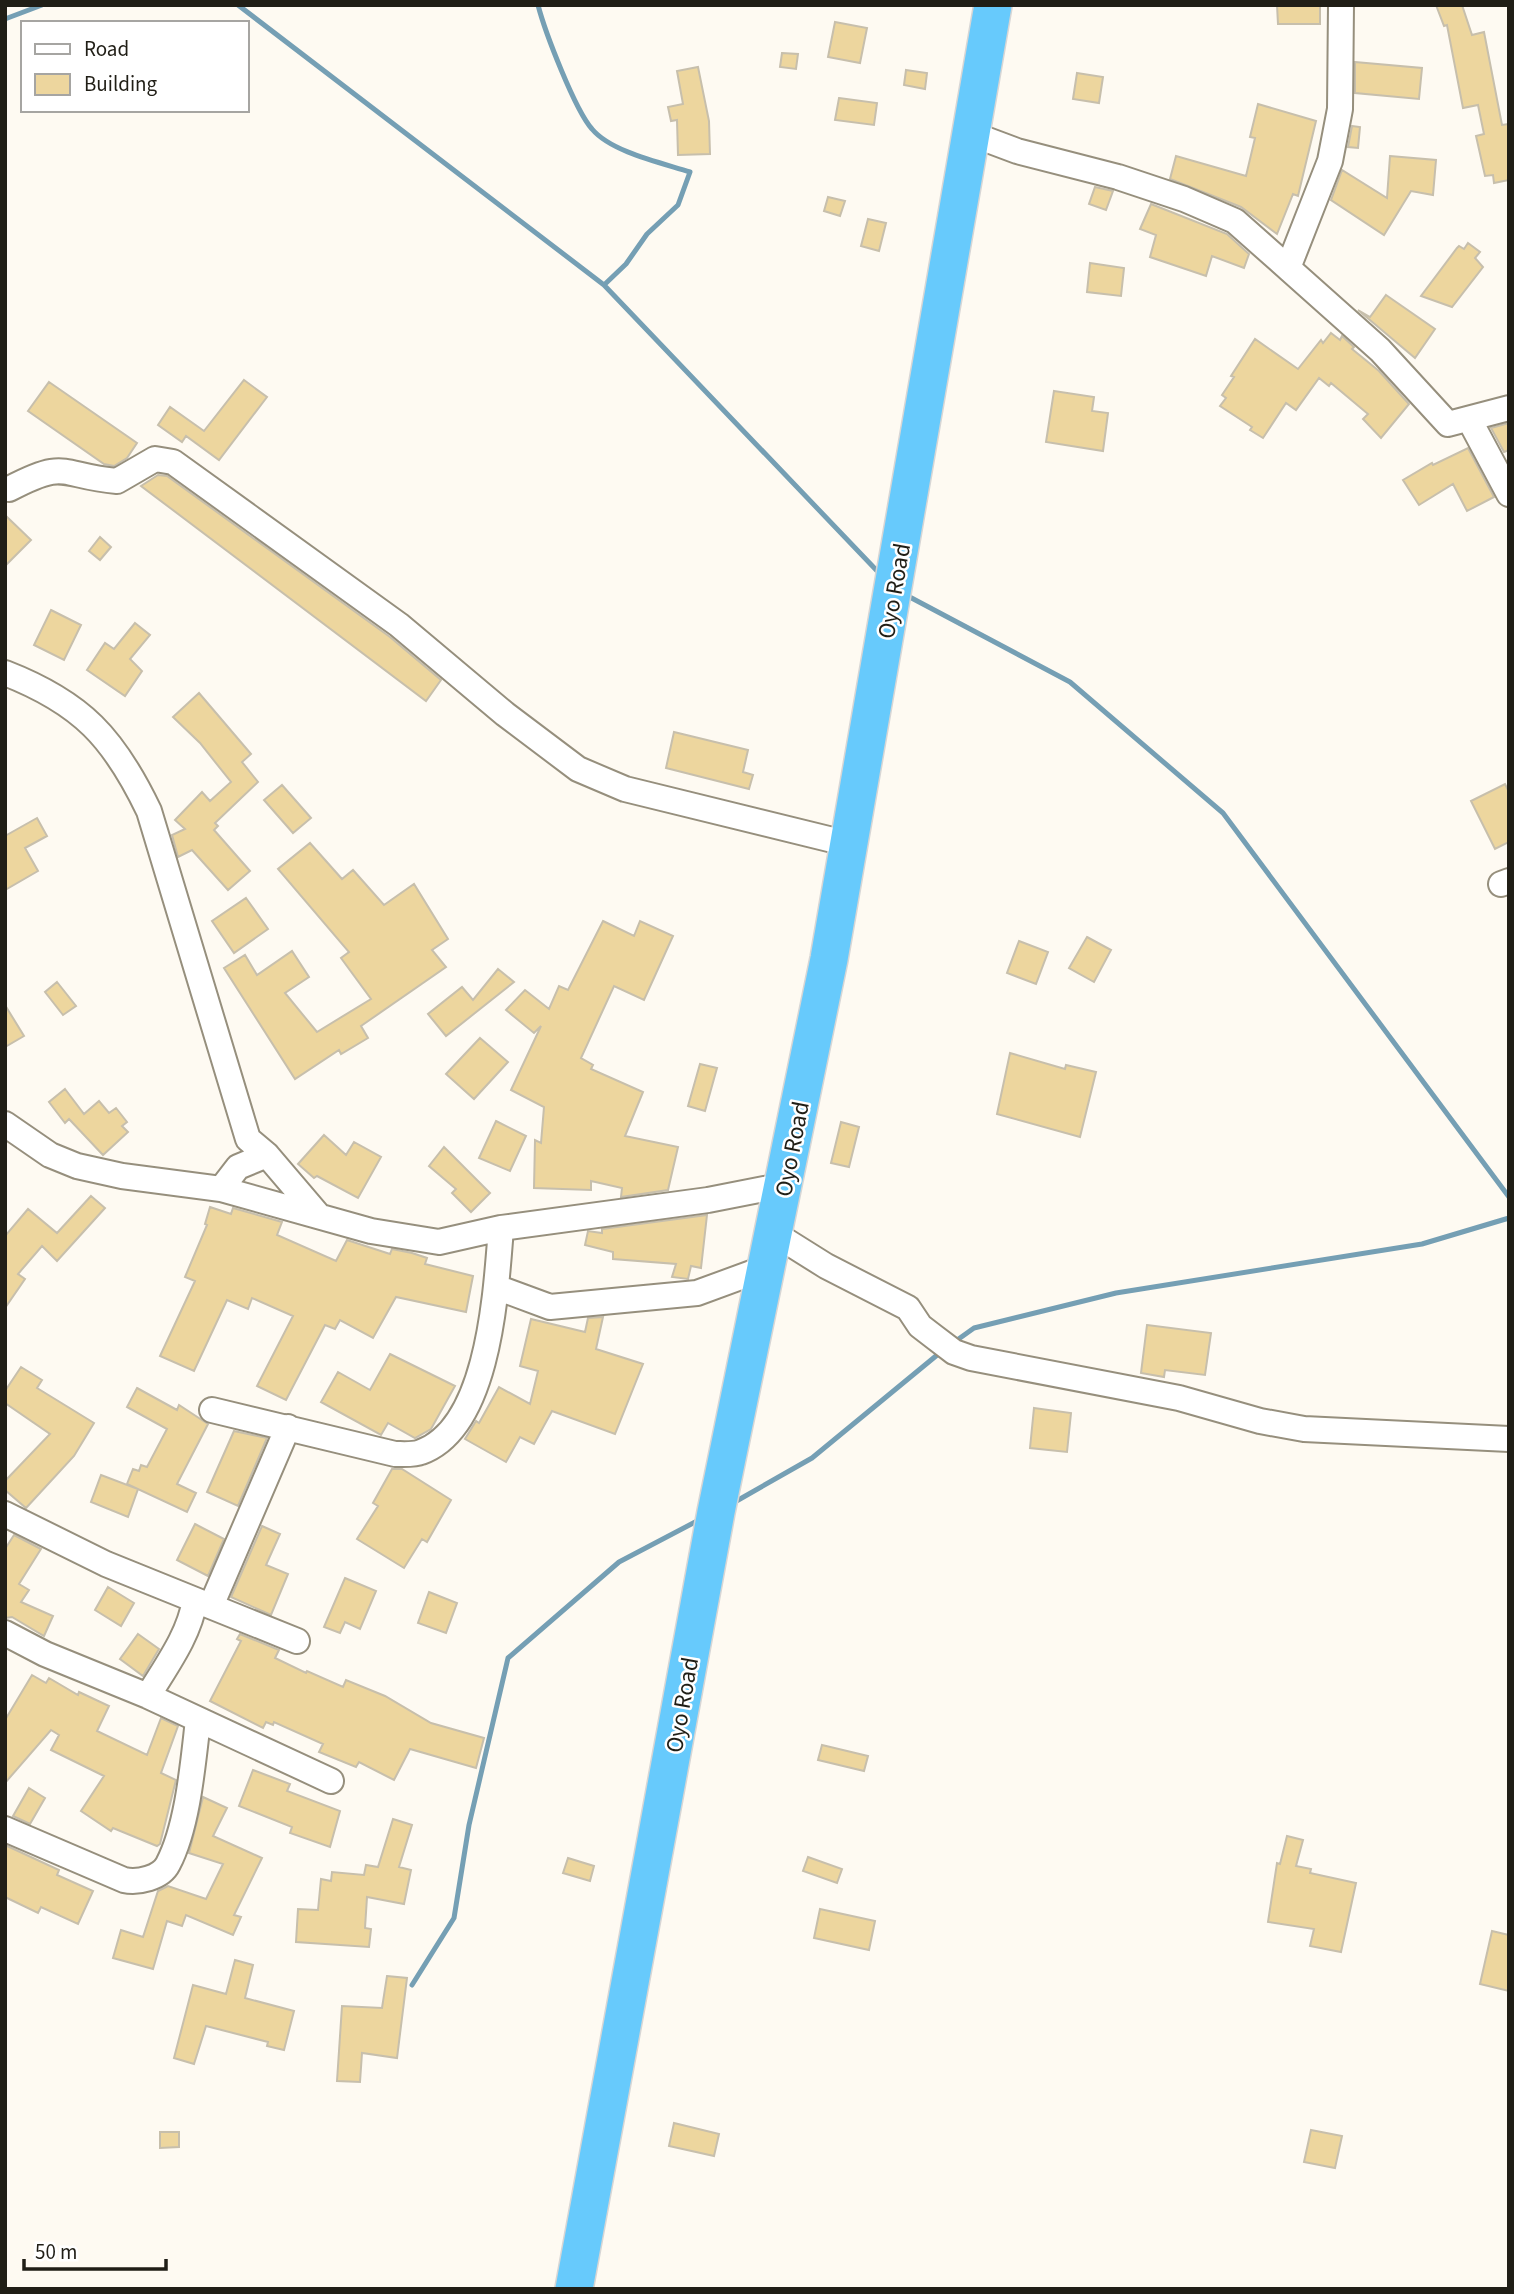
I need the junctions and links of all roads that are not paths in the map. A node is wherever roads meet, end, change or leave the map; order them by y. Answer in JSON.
{"nodes":[{"id":1,"x":993,"y":5,"type":"edge"},
{"id":2,"x":1341,"y":5,"type":"edge"},
{"id":3,"x":969,"y":133,"type":"junction"},
{"id":4,"x":1288,"y":268,"type":"junction"},
{"id":5,"x":1509,"y":408,"type":"edge"},
{"id":6,"x":1469,"y":419,"type":"junction"},
{"id":7,"x":7,"y":486,"type":"edge"},
{"id":8,"x":1509,"y":494,"type":"edge"},
{"id":9,"x":5,"y":673,"type":"edge"},
{"id":10,"x":849,"y":844,"type":"junction"},
{"id":11,"x":5,"y":1124,"type":"edge"},
{"id":12,"x":267,"y":1155,"type":"junction"},
{"id":13,"x":785,"y":1185,"type":"junction"},
{"id":14,"x":221,"y":1189,"type":"junction"},
{"id":15,"x":319,"y":1216,"type":"junction"},
{"id":16,"x":501,"y":1228,"type":"junction"},
{"id":17,"x":771,"y":1251,"type":"junction"},
{"id":18,"x":496,"y":1287,"type":"junction"},
{"id":19,"x":212,"y":1410,"type":"dead end"},
{"id":20,"x":288,"y":1427,"type":"junction"},
{"id":21,"x":1509,"y":1439,"type":"edge"},
{"id":22,"x":5,"y":1514,"type":"edge"},
{"id":23,"x":203,"y":1603,"type":"junction"},
{"id":24,"x":5,"y":1633,"type":"edge"},
{"id":25,"x":298,"y":1641,"type":"dead end"},
{"id":26,"x":148,"y":1696,"type":"junction"},
{"id":27,"x":198,"y":1720,"type":"junction"},
{"id":28,"x":331,"y":1782,"type":"dead end"},
{"id":29,"x":5,"y":1829,"type":"edge"},
{"id":30,"x":574,"y":2289,"type":"edge"}],
"edges":[{"from":1,"to":3,"type":"highway","name":"Oyo Road"},
{"from":2,"to":4,"type":"street"},
{"from":3,"to":4,"type":"street"},
{"from":3,"to":10,"type":"highway","name":"Oyo Road"},
{"from":4,"to":6,"type":"street"},
{"from":5,"to":6,"type":"street"},
{"from":6,"to":8,"type":"street"},
{"from":7,"to":10,"type":"street"},
{"from":9,"to":12,"type":"street"},
{"from":10,"to":13,"type":"highway","name":"Oyo Road"},
{"from":11,"to":14,"type":"street"},
{"from":12,"to":14,"type":"street"},
{"from":12,"to":15,"type":"street"},
{"from":13,"to":16,"type":"street"},
{"from":13,"to":17,"type":"highway","name":"Oyo Road"},
{"from":14,"to":15,"type":"street"},
{"from":15,"to":16,"type":"street"},
{"from":16,"to":18,"type":"street"},
{"from":17,"to":18,"type":"street"},
{"from":17,"to":21,"type":"street"},
{"from":17,"to":30,"type":"highway","name":"Oyo Road"},
{"from":18,"to":20,"type":"street"},
{"from":19,"to":20,"type":"street"},
{"from":20,"to":23,"type":"street"},
{"from":22,"to":23,"type":"street"},
{"from":23,"to":25,"type":"street"},
{"from":23,"to":26,"type":"street"},
{"from":24,"to":26,"type":"street"},
{"from":26,"to":27,"type":"street"},
{"from":27,"to":28,"type":"street"},
{"from":27,"to":29,"type":"street"}]}
